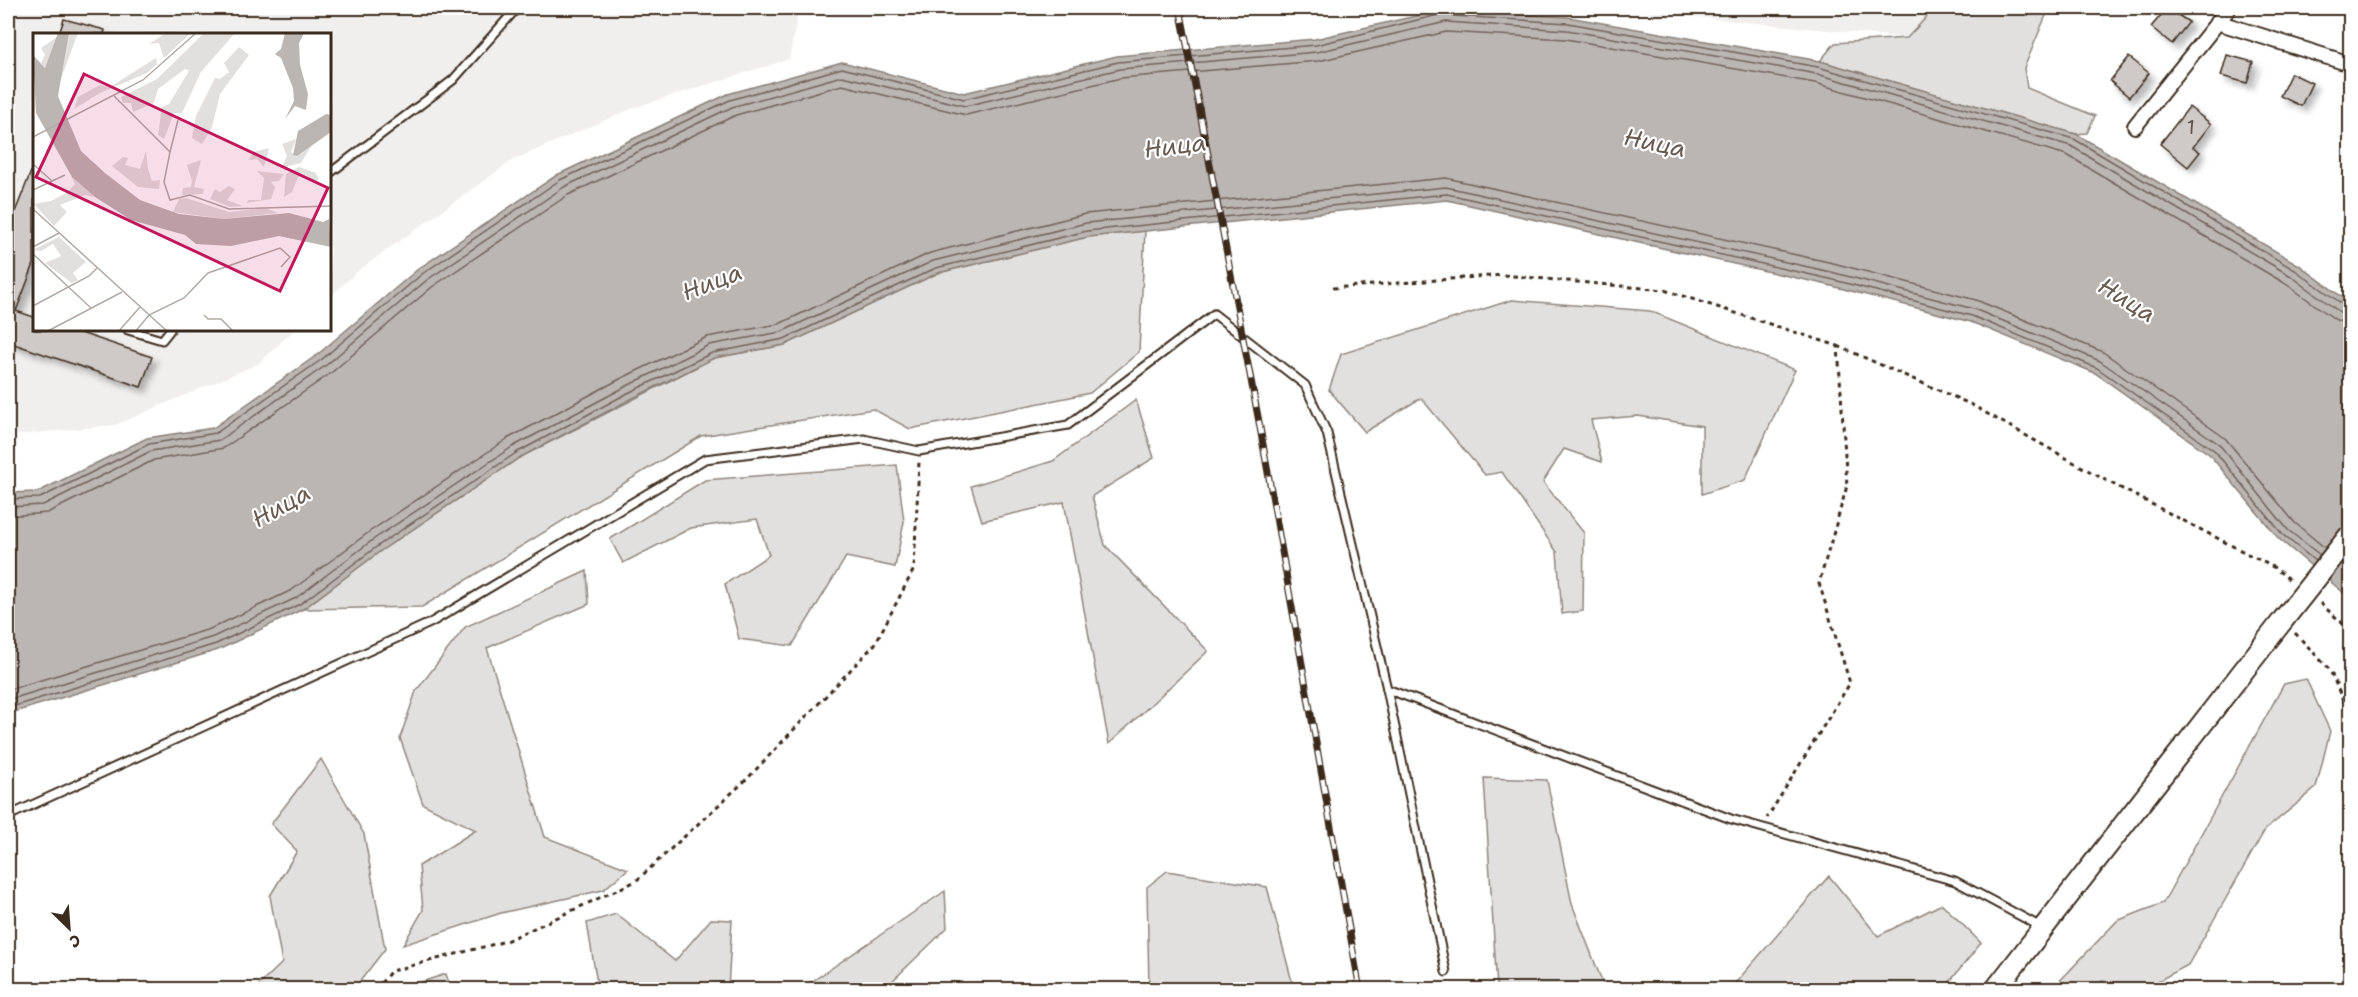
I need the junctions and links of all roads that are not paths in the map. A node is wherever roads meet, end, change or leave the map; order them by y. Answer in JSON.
{"nodes":[{"id":1,"x":517,"y":8,"type":"edge"},
{"id":2,"x":2229,"y":8,"type":"edge"},
{"id":3,"x":2217,"y":22,"type":"junction"},
{"id":4,"x":2350,"y":64,"type":"edge"},
{"id":5,"x":2135,"y":126,"type":"dead end"},
{"id":6,"x":332,"y":171,"type":"edge"},
{"id":7,"x":135,"y":332,"type":"edge"},
{"id":8,"x":168,"y":332,"type":"edge"},
{"id":9,"x":2350,"y":535,"type":"edge"},
{"id":10,"x":1388,"y":689,"type":"junction"},
{"id":11,"x":8,"y":816,"type":"edge"},
{"id":12,"x":2042,"y":927,"type":"junction"},
{"id":13,"x":1446,"y":972,"type":"dead end"},
{"id":14,"x":1995,"y":990,"type":"edge"}],
"edges":[{"from":1,"to":6,"type":"lane"},
{"from":2,"to":3,"type":"street"},
{"from":3,"to":4,"type":"street"},
{"from":3,"to":5,"type":"street"},
{"from":7,"to":8,"type":"lane"},
{"from":9,"to":12,"type":"street","bridge":true},
{"from":10,"to":11,"type":"lane"},
{"from":10,"to":12,"type":"lane"},
{"from":10,"to":13,"type":"lane"},
{"from":12,"to":14,"type":"street"}]}
